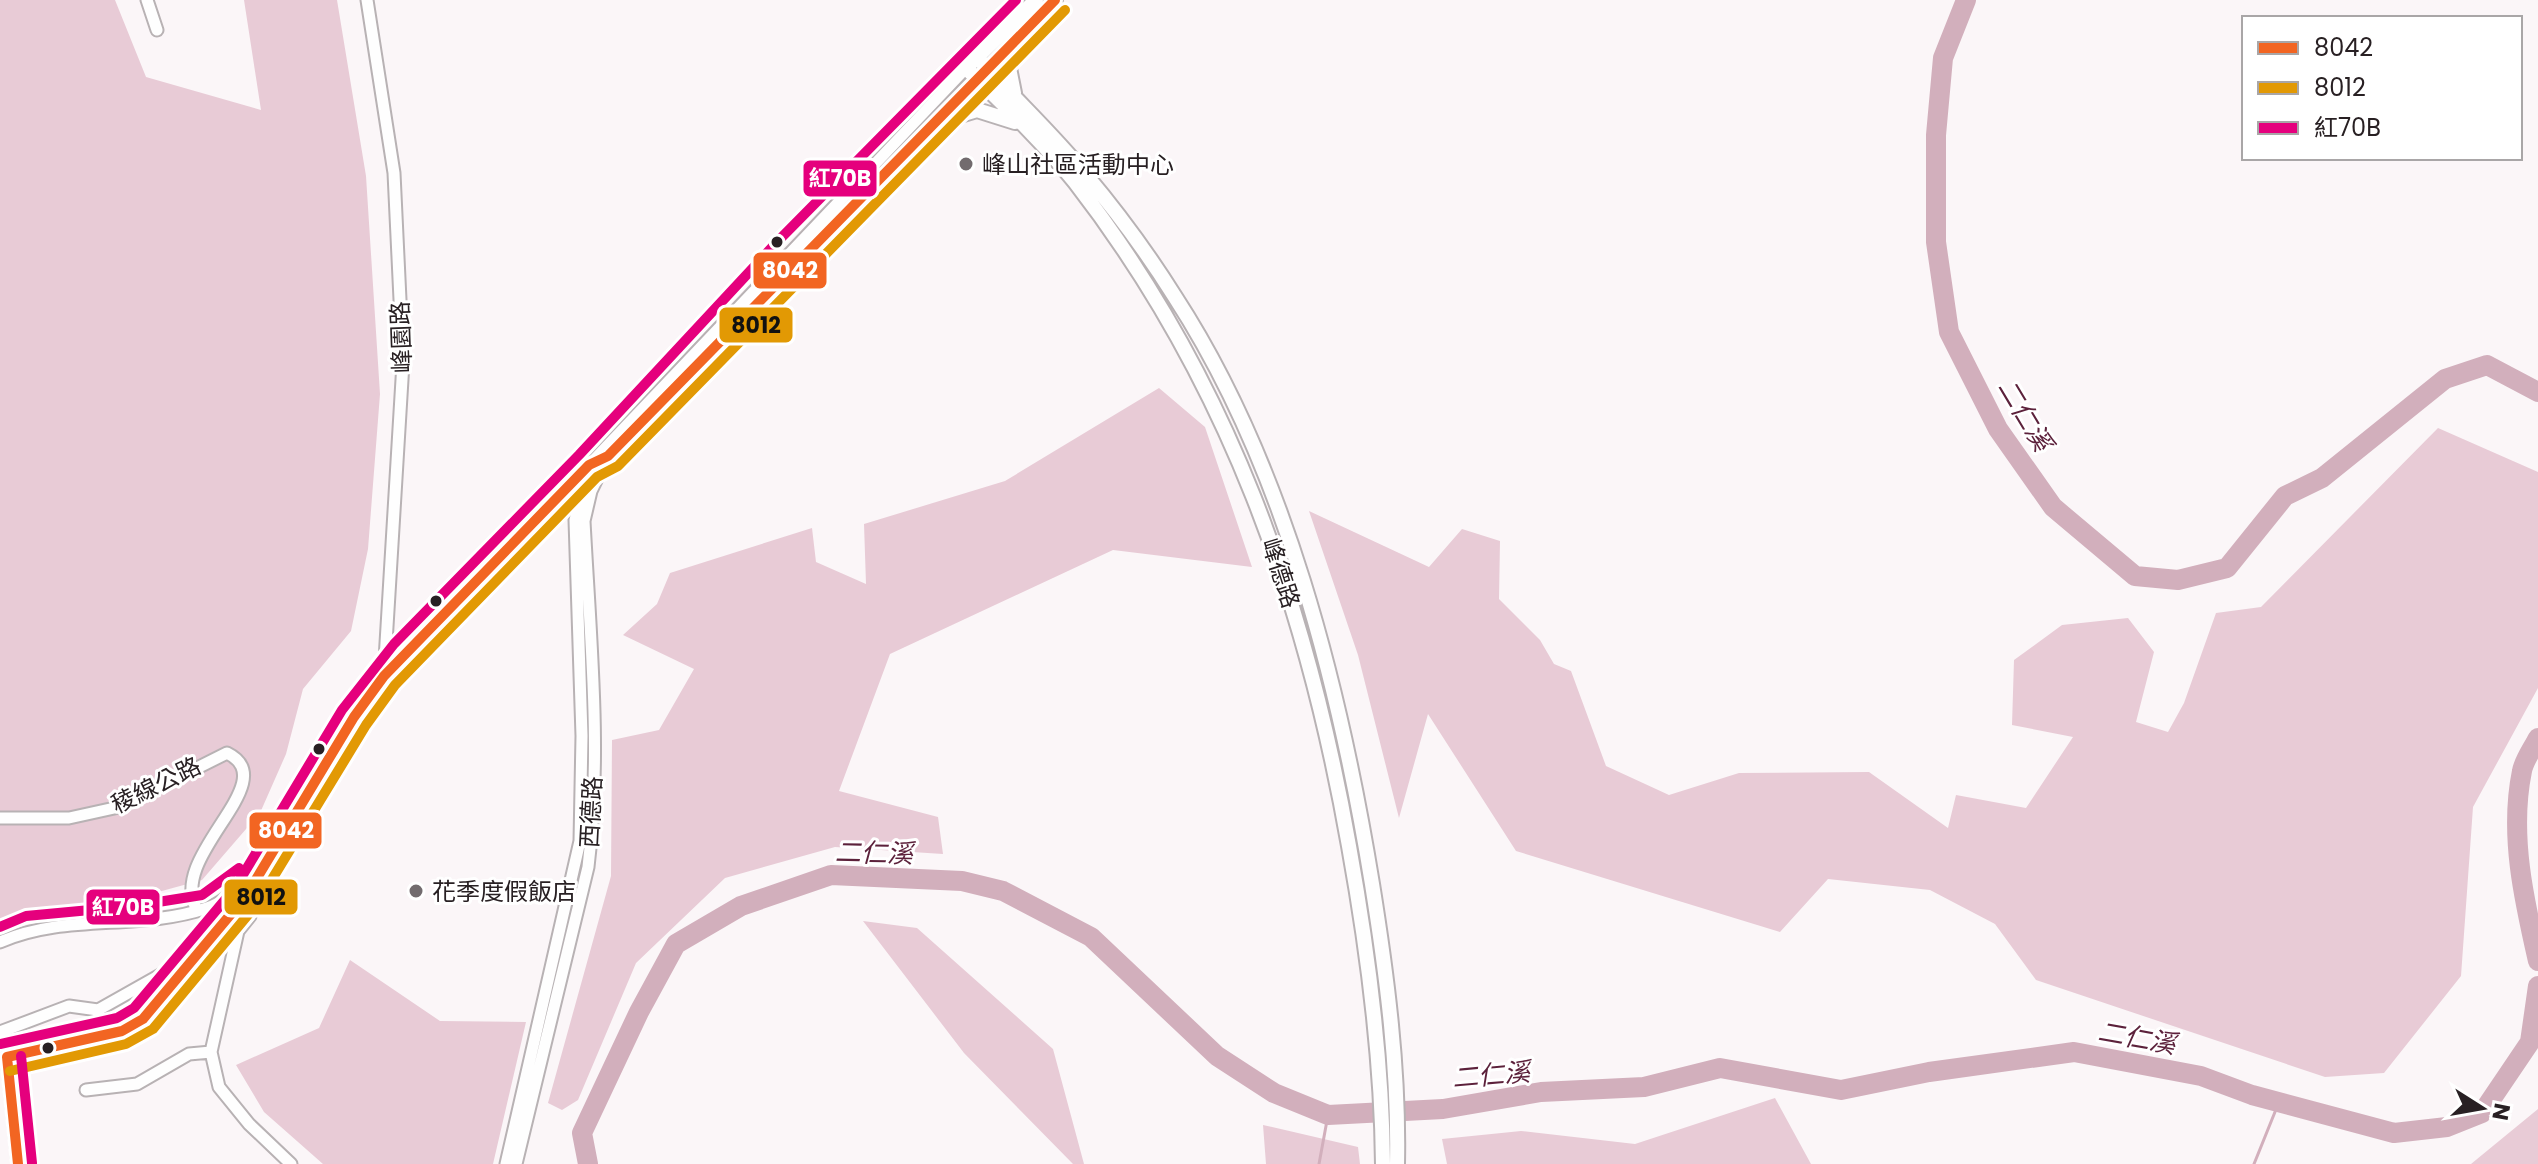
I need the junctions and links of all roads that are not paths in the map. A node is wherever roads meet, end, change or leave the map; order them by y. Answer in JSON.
{"nodes":[{"id":1,"x":147,"y":0,"type":"edge"},
{"id":2,"x":367,"y":0,"type":"edge"},
{"id":3,"x":1036,"y":0,"type":"edge"},
{"id":4,"x":1055,"y":0,"type":"edge"},
{"id":5,"x":157,"y":30,"type":"dead end"},
{"id":6,"x":1017,"y":38,"type":"junction"},
{"id":7,"x":977,"y":68,"type":"junction"},
{"id":8,"x":1023,"y":119,"type":"junction"},
{"id":9,"x":934,"y":123,"type":"junction"},
{"id":10,"x":608,"y":456,"type":"junction"},
{"id":11,"x":589,"y":465,"type":"junction"},
{"id":12,"x":384,"y":676,"type":"junction"},
{"id":13,"x":0,"y":818,"type":"edge"},
{"id":14,"x":274,"y":852,"type":"junction"},
{"id":15,"x":582,"y":866,"type":"junction"},
{"id":16,"x":197,"y":910,"type":"junction"},
{"id":17,"x":0,"y":942,"type":"edge"},
{"id":18,"x":199,"y":953,"type":"junction"},
{"id":19,"x":0,"y":1032,"type":"edge"},
{"id":20,"x":211,"y":1052,"type":"junction"},
{"id":21,"x":3,"y":1058,"type":"edge"},
{"id":22,"x":86,"y":1090,"type":"dead end"},
{"id":23,"x":18,"y":1164,"type":"edge"},
{"id":24,"x":291,"y":1164,"type":"edge"},
{"id":25,"x":506,"y":1164,"type":"edge"},
{"id":26,"x":516,"y":1164,"type":"edge"},
{"id":27,"x":1383,"y":1164,"type":"edge"},
{"id":28,"x":1397,"y":1164,"type":"edge"}],
"edges":[{"from":1,"to":5,"type":"street"},
{"from":2,"to":12,"type":"street","name":"峰園路"},
{"from":3,"to":7,"type":"main road"},
{"from":4,"to":6,"type":"main road"},
{"from":6,"to":7,"type":"main road"},
{"from":6,"to":8,"type":"main road"},
{"from":7,"to":8,"type":"main road","name":"峰德路"},
{"from":7,"to":9,"type":"street"},
{"from":7,"to":11,"type":"street"},
{"from":8,"to":9,"type":"main road"},
{"from":8,"to":27,"type":"main road","name":"峰德路"},
{"from":8,"to":28,"type":"main road","name":"峰德路"},
{"from":9,"to":10,"type":"street"},
{"from":10,"to":11,"type":"street"},
{"from":10,"to":15,"type":"street","name":"西德路"},
{"from":11,"to":12,"type":"street"},
{"from":11,"to":15,"type":"street","name":"西德路"},
{"from":12,"to":14,"type":"street"},
{"from":13,"to":16,"type":"street","name":"稜線公路"},
{"from":14,"to":16,"type":"street"},
{"from":14,"to":18,"type":"street"},
{"from":14,"to":20,"type":"street"},
{"from":15,"to":25,"type":"street","name":"西德路"},
{"from":15,"to":26,"type":"street","name":"西德路"},
{"from":16,"to":17,"type":"street"},
{"from":18,"to":19,"type":"street"},
{"from":18,"to":21,"type":"street"},
{"from":20,"to":22,"type":"street"},
{"from":20,"to":24,"type":"street"},
{"from":21,"to":23,"type":"street"}]}
